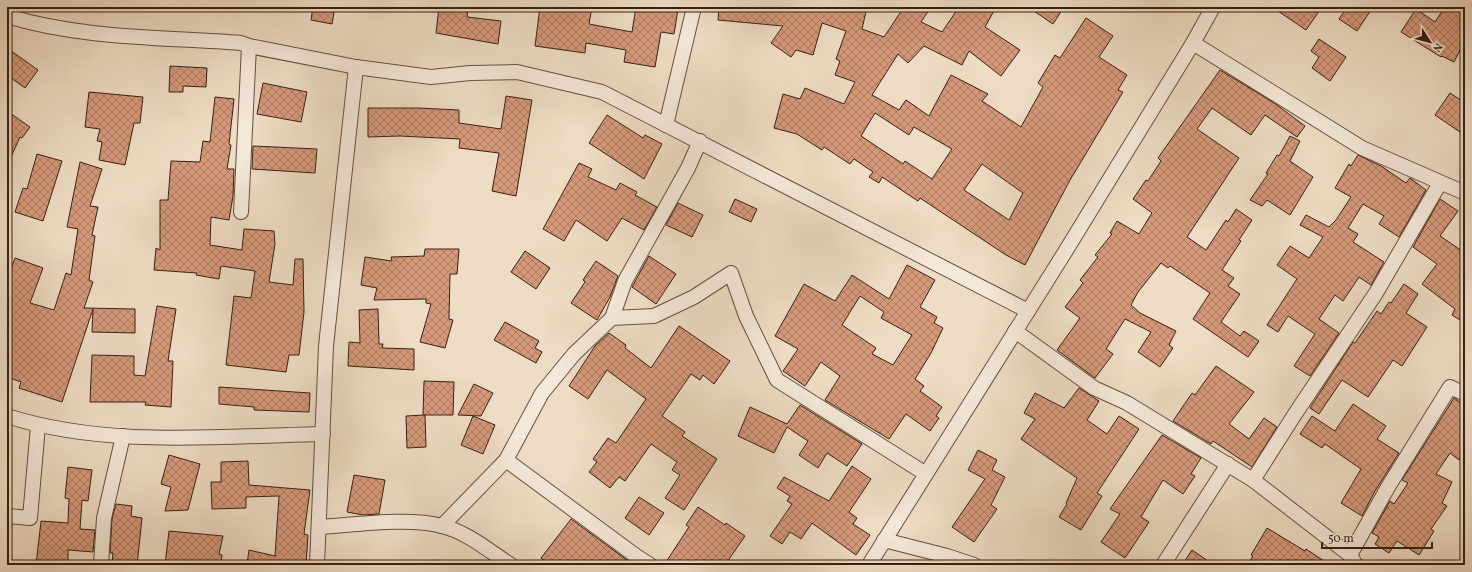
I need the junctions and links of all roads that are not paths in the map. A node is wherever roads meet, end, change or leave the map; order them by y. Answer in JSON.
{"nodes":[{"id":1,"x":694,"y":7,"type":"edge"},
{"id":2,"x":1213,"y":7,"type":"edge"},
{"id":3,"x":7,"y":16,"type":"edge"},
{"id":4,"x":1193,"y":43,"type":"junction"},
{"id":5,"x":249,"y":46,"type":"junction"},
{"id":6,"x":356,"y":67,"type":"junction"},
{"id":7,"x":666,"y":125,"type":"junction"},
{"id":8,"x":700,"y":141,"type":"junction"},
{"id":9,"x":1440,"y":183,"type":"junction"},
{"id":10,"x":1465,"y":193,"type":"edge"},
{"id":11,"x":241,"y":212,"type":"dead end"},
{"id":12,"x":1028,"y":311,"type":"junction"},
{"id":13,"x":612,"y":318,"type":"junction"},
{"id":14,"x":1015,"y":331,"type":"junction"},
{"id":15,"x":1465,"y":394,"type":"edge"},
{"id":16,"x":7,"y":416,"type":"edge"},
{"id":17,"x":38,"y":426,"type":"junction"},
{"id":18,"x":323,"y":434,"type":"junction"},
{"id":19,"x":123,"y":436,"type":"junction"},
{"id":20,"x":506,"y":460,"type":"junction"},
{"id":21,"x":1228,"y":464,"type":"junction"},
{"id":22,"x":926,"y":474,"type":"junction"},
{"id":23,"x":1253,"y":480,"type":"junction"},
{"id":24,"x":7,"y":516,"type":"edge"},
{"id":25,"x":442,"y":526,"type":"junction"},
{"id":26,"x":319,"y":527,"type":"junction"},
{"id":27,"x":884,"y":540,"type":"junction"},
{"id":28,"x":1353,"y":560,"type":"edge"},
{"id":29,"x":101,"y":565,"type":"edge"},
{"id":30,"x":317,"y":565,"type":"edge"},
{"id":31,"x":511,"y":565,"type":"edge"},
{"id":32,"x":650,"y":565,"type":"edge"},
{"id":33,"x":868,"y":565,"type":"edge"},
{"id":34,"x":974,"y":565,"type":"edge"},
{"id":35,"x":1164,"y":565,"type":"edge"}],
"edges":[{"from":1,"to":7,"type":"street"},
{"from":2,"to":4,"type":"street"},
{"from":3,"to":5,"type":"street"},
{"from":4,"to":9,"type":"street"},
{"from":4,"to":12,"type":"street"},
{"from":5,"to":6,"type":"street"},
{"from":5,"to":11,"type":"street"},
{"from":6,"to":7,"type":"street"},
{"from":6,"to":18,"type":"street"},
{"from":7,"to":8,"type":"street"},
{"from":8,"to":12,"type":"street"},
{"from":8,"to":13,"type":"street"},
{"from":9,"to":10,"type":"street"},
{"from":9,"to":23,"type":"street"},
{"from":12,"to":14,"type":"street"},
{"from":13,"to":20,"type":"street"},
{"from":13,"to":22,"type":"street"},
{"from":14,"to":21,"type":"street"},
{"from":14,"to":22,"type":"street"},
{"from":15,"to":28,"type":"street"},
{"from":16,"to":17,"type":"street"},
{"from":17,"to":19,"type":"street"},
{"from":17,"to":24,"type":"street"},
{"from":18,"to":19,"type":"street"},
{"from":18,"to":26,"type":"street"},
{"from":19,"to":29,"type":"street"},
{"from":20,"to":25,"type":"street"},
{"from":20,"to":32,"type":"street"},
{"from":21,"to":23,"type":"street"},
{"from":21,"to":35,"type":"street"},
{"from":22,"to":27,"type":"street"},
{"from":23,"to":28,"type":"street"},
{"from":25,"to":26,"type":"street"},
{"from":25,"to":31,"type":"street"},
{"from":26,"to":30,"type":"street"},
{"from":27,"to":33,"type":"street"},
{"from":27,"to":34,"type":"street"}]}
